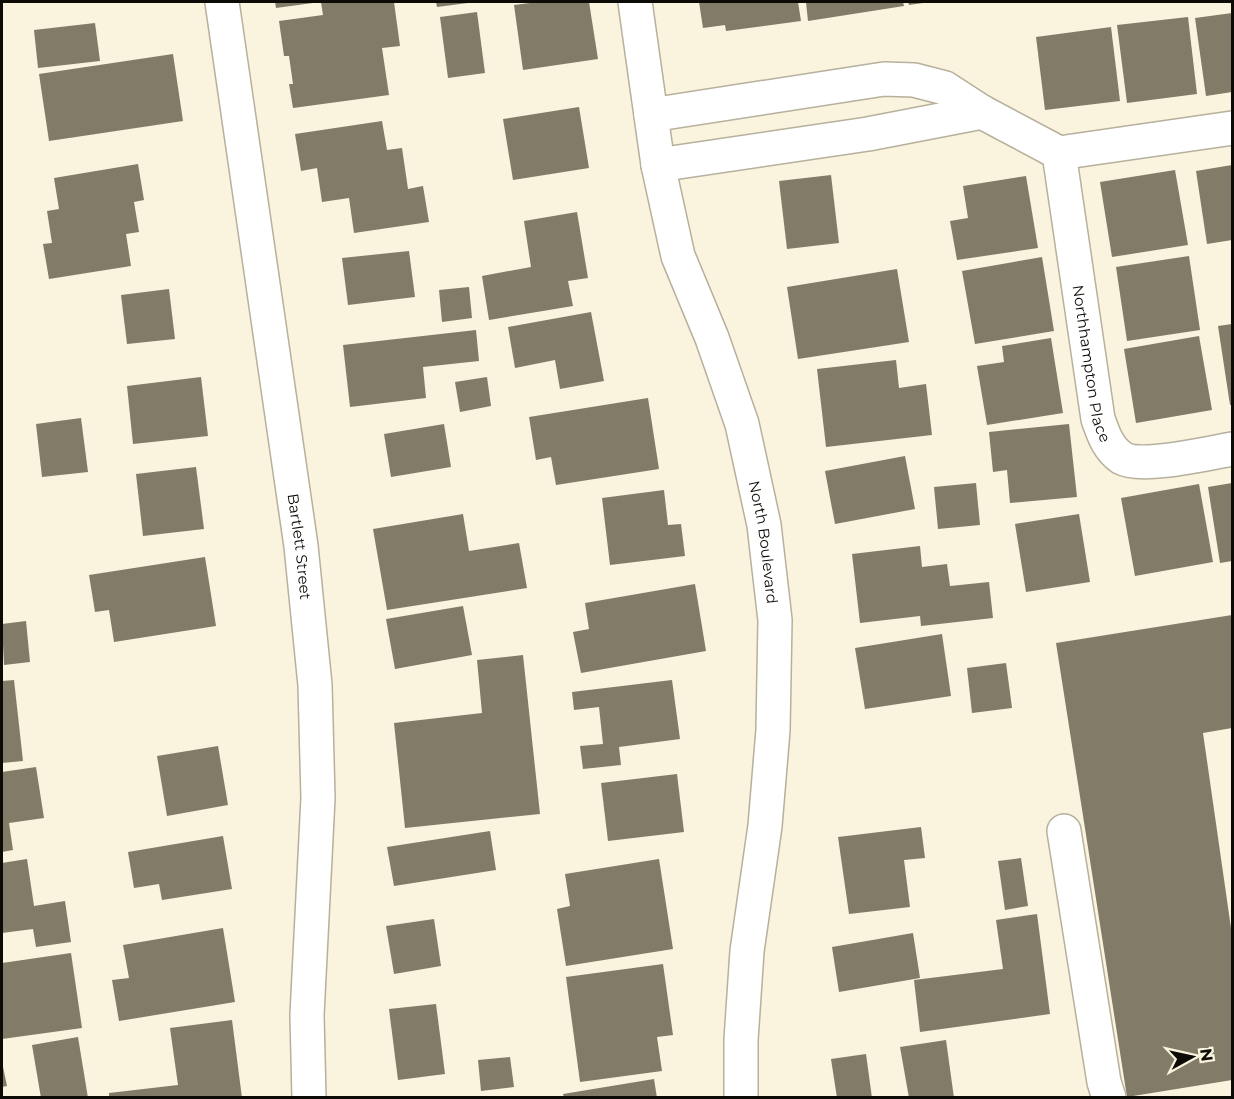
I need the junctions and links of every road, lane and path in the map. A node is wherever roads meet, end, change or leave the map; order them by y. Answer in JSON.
{"nodes":[{"id":1,"x":222,"y":2,"type":"edge"},
{"id":2,"x":635,"y":2,"type":"edge"},
{"id":3,"x":809,"y":91,"type":"junction"},
{"id":4,"x":982,"y":112,"type":"junction"},
{"id":5,"x":651,"y":115,"type":"junction"},
{"id":6,"x":1233,"y":128,"type":"edge"},
{"id":7,"x":817,"y":141,"type":"junction"},
{"id":8,"x":1059,"y":153,"type":"junction"},
{"id":9,"x":658,"y":165,"type":"junction"},
{"id":10,"x":1233,"y":450,"type":"edge"},
{"id":11,"x":1064,"y":831,"type":"dead end"},
{"id":12,"x":309,"y":1098,"type":"edge"},
{"id":13,"x":741,"y":1098,"type":"edge"},
{"id":14,"x":1109,"y":1098,"type":"edge"}],
"edges":[{"from":1,"to":12,"type":"street","name":"Bartlett Street"},
{"from":2,"to":5,"type":"street","name":"North Boulevard"},
{"from":3,"to":4,"type":"street"},
{"from":3,"to":5,"type":"street"},
{"from":3,"to":7,"type":"street"},
{"from":4,"to":7,"type":"street"},
{"from":4,"to":8,"type":"street"},
{"from":5,"to":9,"type":"street","name":"North Boulevard"},
{"from":6,"to":8,"type":"street"},
{"from":7,"to":9,"type":"street"},
{"from":8,"to":10,"type":"street","name":"Northhampton Place"},
{"from":9,"to":13,"type":"street","name":"North Boulevard"},
{"from":11,"to":14,"type":"street"}]}
